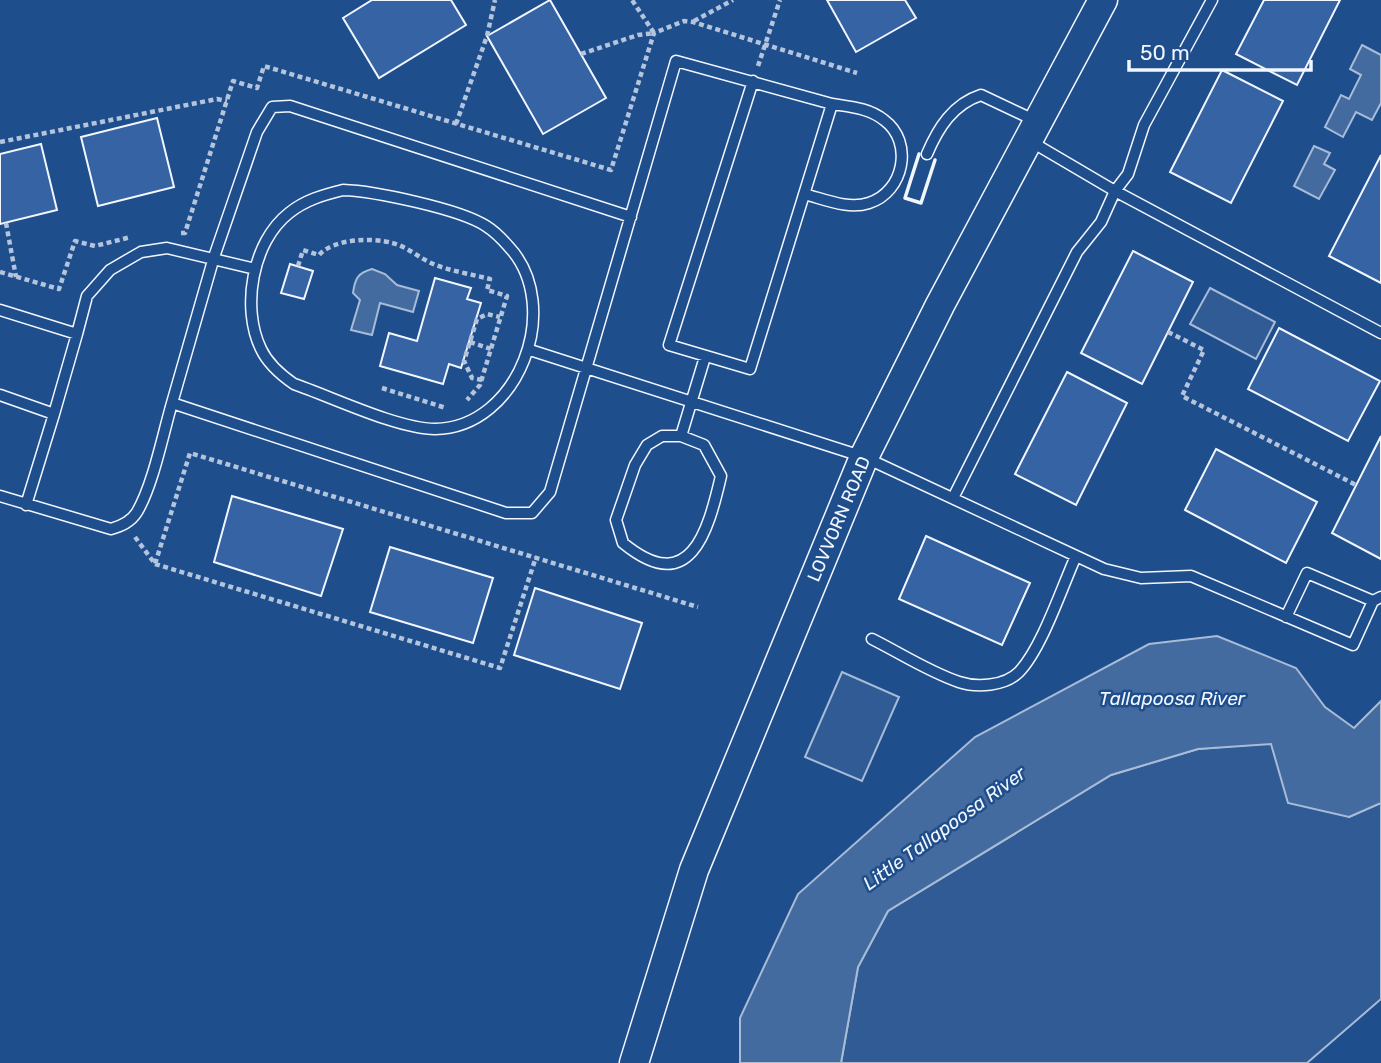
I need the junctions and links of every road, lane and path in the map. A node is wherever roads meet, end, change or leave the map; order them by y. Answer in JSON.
{"nodes":[{"id":1,"x":495,"y":0,"type":"edge"},
{"id":2,"x":632,"y":0,"type":"edge"},
{"id":3,"x":733,"y":0,"type":"edge"},
{"id":4,"x":780,"y":0,"type":"edge"},
{"id":5,"x":1103,"y":0,"type":"edge"},
{"id":6,"x":1212,"y":0,"type":"edge"},
{"id":7,"x":693,"y":22,"type":"junction"},
{"id":8,"x":654,"y":33,"type":"junction"},
{"id":9,"x":765,"y":44,"type":"junction"},
{"id":10,"x":581,"y":54,"type":"dead end"},
{"id":11,"x":857,"y":73,"type":"dead end"},
{"id":12,"x":753,"y":81,"type":"junction"},
{"id":13,"x":227,"y":101,"type":"junction"},
{"id":14,"x":832,"y":104,"type":"junction"},
{"id":15,"x":456,"y":124,"type":"junction"},
{"id":16,"x":1033,"y":131,"type":"junction"},
{"id":17,"x":0,"y":142,"type":"edge"},
{"id":18,"x":927,"y":154,"type":"dead end"},
{"id":19,"x":1115,"y":191,"type":"junction"},
{"id":20,"x":804,"y":194,"type":"junction"},
{"id":21,"x":631,"y":217,"type":"junction"},
{"id":22,"x":6,"y":223,"type":"dead end"},
{"id":23,"x":173,"y":233,"type":"dead end"},
{"id":24,"x":135,"y":236,"type":"dead end"},
{"id":25,"x":214,"y":257,"type":"junction"},
{"id":26,"x":298,"y":266,"type":"dead end"},
{"id":27,"x":255,"y":269,"type":"junction"},
{"id":28,"x":0,"y":272,"type":"edge"},
{"id":29,"x":16,"y":277,"type":"junction"},
{"id":30,"x":0,"y":310,"type":"edge"},
{"id":31,"x":500,"y":318,"type":"junction"},
{"id":32,"x":1168,"y":332,"type":"dead end"},
{"id":33,"x":1381,"y":333,"type":"edge"},
{"id":34,"x":77,"y":334,"type":"junction"},
{"id":35,"x":470,"y":342,"type":"junction"},
{"id":36,"x":491,"y":349,"type":"junction"},
{"id":37,"x":530,"y":350,"type":"junction"},
{"id":38,"x":705,"y":357,"type":"junction"},
{"id":39,"x":585,"y":368,"type":"junction"},
{"id":40,"x":482,"y":380,"type":"junction"},
{"id":41,"x":382,"y":388,"type":"dead end"},
{"id":42,"x":0,"y":396,"type":"edge"},
{"id":43,"x":692,"y":402,"type":"junction"},
{"id":44,"x":172,"y":403,"type":"junction"},
{"id":45,"x":54,"y":414,"type":"junction"},
{"id":46,"x":681,"y":436,"type":"junction"},
{"id":47,"x":864,"y":457,"type":"junction"},
{"id":48,"x":1356,"y":485,"type":"dead end"},
{"id":49,"x":0,"y":496,"type":"edge"},
{"id":50,"x":953,"y":498,"type":"junction"},
{"id":51,"x":26,"y":505,"type":"junction"},
{"id":52,"x":125,"y":524,"type":"junction"},
{"id":53,"x":1076,"y":556,"type":"junction"},
{"id":54,"x":536,"y":557,"type":"junction"},
{"id":55,"x":155,"y":564,"type":"junction"},
{"id":56,"x":1377,"y":599,"type":"edge"},
{"id":57,"x":698,"y":607,"type":"dead end"},
{"id":58,"x":1286,"y":617,"type":"junction"},
{"id":59,"x":872,"y":639,"type":"dead end"},
{"id":60,"x":634,"y":1063,"type":"edge"}],
"edges":[{"from":1,"to":15,"type":"path"},
{"from":2,"to":8,"type":"path"},
{"from":3,"to":7,"type":"path"},
{"from":4,"to":9,"type":"path"},
{"from":5,"to":16,"type":"street","name":"LOVVORN ROAD"},
{"from":6,"to":19,"type":"lane"},
{"from":7,"to":8,"type":"path"},
{"from":7,"to":9,"type":"path"},
{"from":8,"to":10,"type":"path"},
{"from":8,"to":15,"type":"path"},
{"from":9,"to":11,"type":"path"},
{"from":9,"to":12,"type":"path"},
{"from":12,"to":14,"type":"lane"},
{"from":12,"to":21,"type":"lane"},
{"from":12,"to":38,"type":"lane"},
{"from":13,"to":15,"type":"path"},
{"from":13,"to":17,"type":"path"},
{"from":13,"to":23,"type":"path"},
{"from":14,"to":20,"type":"lane"},
{"from":14,"to":20,"type":"lane"},
{"from":16,"to":18,"type":"lane"},
{"from":16,"to":19,"type":"lane"},
{"from":16,"to":47,"type":"street","name":"LOVVORN ROAD"},
{"from":19,"to":33,"type":"lane"},
{"from":19,"to":50,"type":"lane"},
{"from":20,"to":38,"type":"lane"},
{"from":21,"to":25,"type":"lane"},
{"from":21,"to":39,"type":"lane"},
{"from":22,"to":29,"type":"path"},
{"from":24,"to":29,"type":"path"},
{"from":25,"to":27,"type":"lane"},
{"from":25,"to":34,"type":"lane"},
{"from":25,"to":44,"type":"lane"},
{"from":26,"to":31,"type":"path"},
{"from":27,"to":37,"type":"lane"},
{"from":27,"to":37,"type":"lane"},
{"from":28,"to":29,"type":"path"},
{"from":30,"to":34,"type":"lane"},
{"from":31,"to":35,"type":"path"},
{"from":31,"to":36,"type":"path"},
{"from":32,"to":48,"type":"path"},
{"from":34,"to":45,"type":"lane"},
{"from":35,"to":36,"type":"path"},
{"from":35,"to":40,"type":"path"},
{"from":36,"to":40,"type":"path"},
{"from":37,"to":39,"type":"lane"},
{"from":38,"to":43,"type":"lane"},
{"from":39,"to":43,"type":"lane"},
{"from":39,"to":44,"type":"lane"},
{"from":40,"to":41,"type":"path"},
{"from":42,"to":45,"type":"lane"},
{"from":43,"to":46,"type":"lane"},
{"from":43,"to":47,"type":"lane"},
{"from":44,"to":52,"type":"lane"},
{"from":45,"to":51,"type":"lane"},
{"from":46,"to":46,"type":"lane"},
{"from":47,"to":50,"type":"lane"},
{"from":47,"to":60,"type":"street","name":"LOVVORN ROAD"},
{"from":49,"to":51,"type":"lane"},
{"from":50,"to":53,"type":"lane"},
{"from":51,"to":52,"type":"lane"},
{"from":52,"to":55,"type":"path"},
{"from":53,"to":58,"type":"lane"},
{"from":53,"to":59,"type":"lane"},
{"from":54,"to":55,"type":"path"},
{"from":54,"to":55,"type":"path"},
{"from":54,"to":57,"type":"path"},
{"from":56,"to":58,"type":"lane"},
{"from":56,"to":58,"type":"lane"}]}
